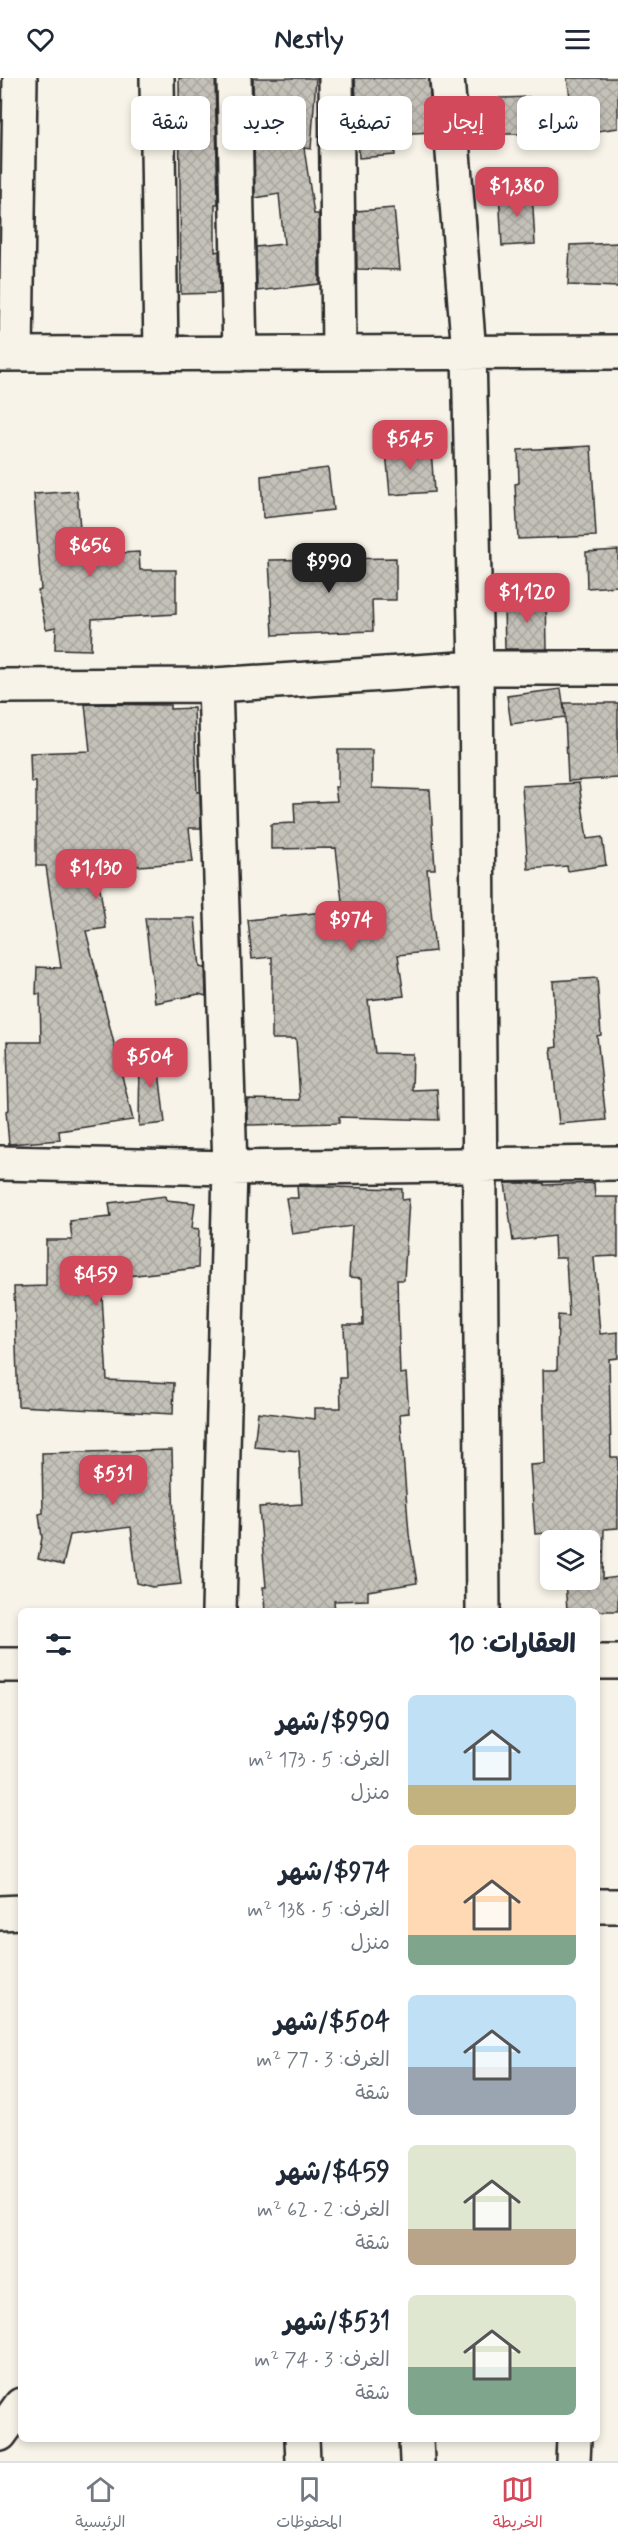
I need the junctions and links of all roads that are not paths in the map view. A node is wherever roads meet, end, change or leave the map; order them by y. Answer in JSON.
{"nodes":[{"id":1,"x":20,"y":78,"type":"edge"},
{"id":2,"x":157,"y":78,"type":"edge"},
{"id":3,"x":234,"y":78,"type":"edge"},
{"id":4,"x":336,"y":78,"type":"edge"},
{"id":5,"x":447,"y":78,"type":"edge"},
{"id":6,"x":618,"y":352,"type":"edge"},
{"id":7,"x":339,"y":353,"type":"junction"},
{"id":8,"x":469,"y":353,"type":"junction"},
{"id":9,"x":8,"y":354,"type":"edge"},
{"id":10,"x":161,"y":354,"type":"junction"},
{"id":11,"x":240,"y":354,"type":"junction"},
{"id":12,"x":476,"y":668,"type":"junction"},
{"id":13,"x":618,"y":668,"type":"edge"},
{"id":14,"x":215,"y":685,"type":"junction"},
{"id":15,"x":0,"y":686,"type":"edge"},
{"id":16,"x":0,"y":1163,"type":"edge"},
{"id":17,"x":618,"y":1163,"type":"edge"},
{"id":18,"x":480,"y":1165,"type":"junction"},
{"id":19,"x":230,"y":1168,"type":"junction"},
{"id":20,"x":219,"y":1608,"type":"edge"},
{"id":21,"x":483,"y":1608,"type":"edge"},
{"id":22,"x":600,"y":1662,"type":"edge"},
{"id":23,"x":618,"y":1662,"type":"edge"},
{"id":24,"x":0,"y":1665,"type":"edge"},
{"id":25,"x":18,"y":1665,"type":"edge"},
{"id":26,"x":600,"y":1906,"type":"edge"},
{"id":27,"x":618,"y":1906,"type":"edge"},
{"id":28,"x":18,"y":1912,"type":"edge"},
{"id":29,"x":0,"y":1913,"type":"edge"},
{"id":30,"x":18,"y":2409,"type":"edge"},
{"id":31,"x":0,"y":2434,"type":"edge"},
{"id":32,"x":302,"y":2442,"type":"edge"},
{"id":33,"x":416,"y":2442,"type":"edge"},
{"id":34,"x":574,"y":2442,"type":"edge"},
{"id":35,"x":303,"y":2461,"type":"edge"},
{"id":36,"x":417,"y":2461,"type":"edge"},
{"id":37,"x":573,"y":2461,"type":"edge"}],
"edges":[{"from":1,"to":9,"type":"street"},
{"from":2,"to":10,"type":"street"},
{"from":3,"to":11,"type":"street"},
{"from":4,"to":7,"type":"street"},
{"from":5,"to":8,"type":"street"},
{"from":6,"to":8,"type":"street"},
{"from":7,"to":8,"type":"street"},
{"from":7,"to":11,"type":"street"},
{"from":8,"to":12,"type":"street"},
{"from":9,"to":10,"type":"street"},
{"from":10,"to":11,"type":"street"},
{"from":12,"to":13,"type":"street"},
{"from":12,"to":14,"type":"street"},
{"from":12,"to":18,"type":"street"},
{"from":14,"to":15,"type":"street"},
{"from":14,"to":19,"type":"street"},
{"from":16,"to":19,"type":"street"},
{"from":17,"to":18,"type":"street"},
{"from":18,"to":19,"type":"street"},
{"from":18,"to":21,"type":"street"},
{"from":19,"to":20,"type":"street"},
{"from":22,"to":23,"type":"street"},
{"from":24,"to":25,"type":"street"},
{"from":26,"to":27,"type":"street"},
{"from":28,"to":29,"type":"street"},
{"from":30,"to":31,"type":"street"},
{"from":32,"to":35,"type":"street"},
{"from":33,"to":36,"type":"street"},
{"from":34,"to":37,"type":"street"}]}
